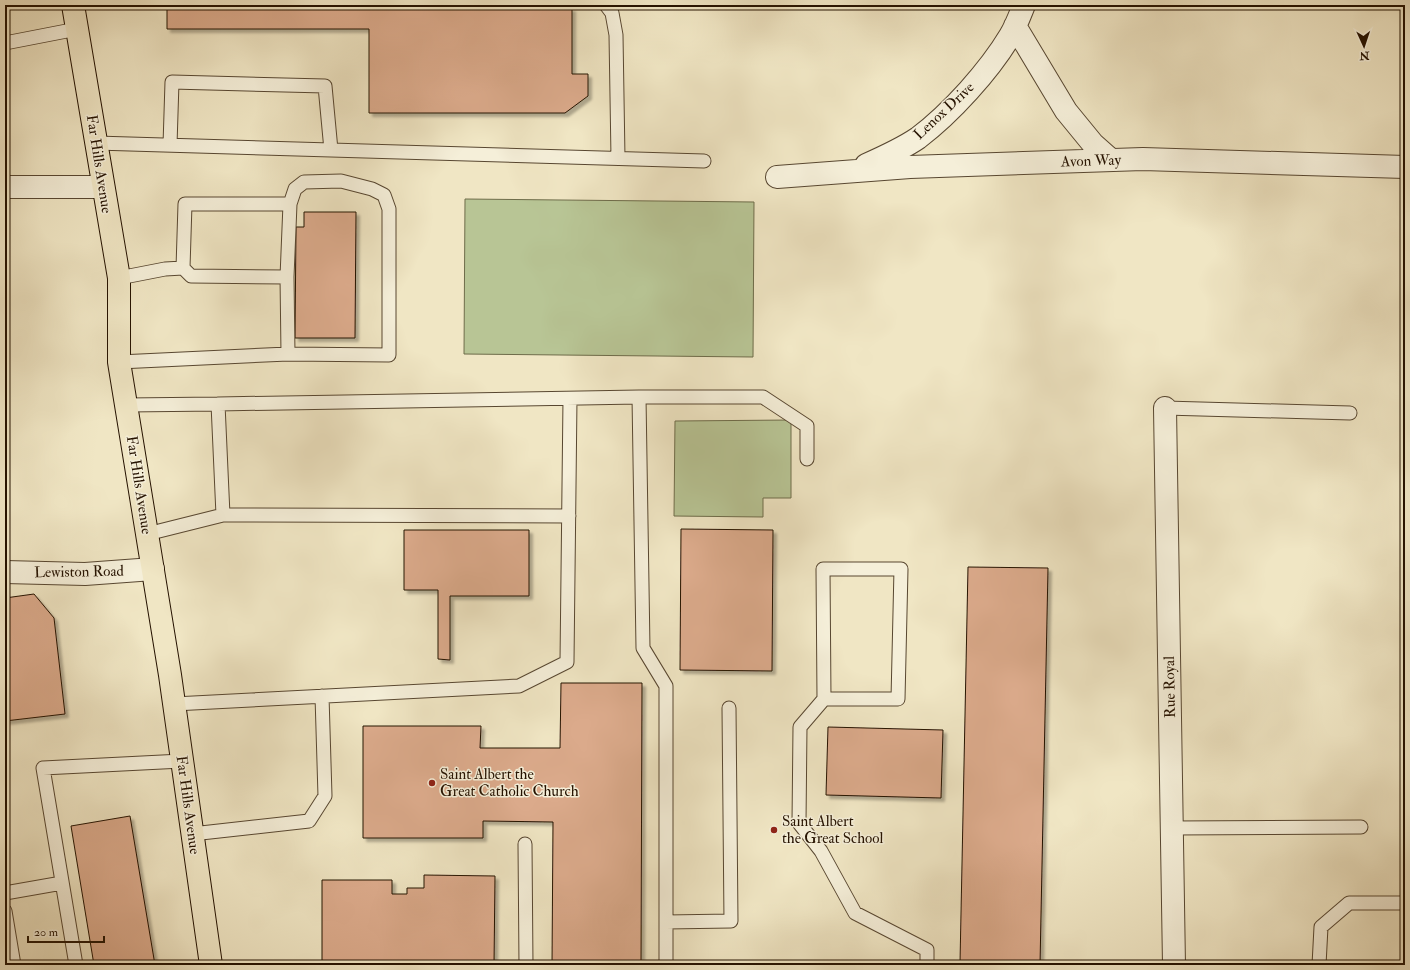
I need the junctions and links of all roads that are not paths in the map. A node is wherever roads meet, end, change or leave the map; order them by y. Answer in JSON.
{"nodes":[{"id":1,"x":73,"y":5,"type":"edge"},
{"id":2,"x":606,"y":5,"type":"edge"},
{"id":3,"x":1024,"y":5,"type":"edge"},
{"id":4,"x":1015,"y":26,"type":"junction"},
{"id":5,"x":77,"y":29,"type":"junction"},
{"id":6,"x":5,"y":43,"type":"edge"},
{"id":7,"x":96,"y":143,"type":"junction"},
{"id":8,"x":170,"y":145,"type":"junction"},
{"id":9,"x":331,"y":150,"type":"junction"},
{"id":10,"x":618,"y":158,"type":"junction"},
{"id":11,"x":1111,"y":160,"type":"junction"},
{"id":12,"x":704,"y":161,"type":"dead end"},
{"id":13,"x":1405,"y":167,"type":"edge"},
{"id":14,"x":850,"y":172,"type":"junction"},
{"id":15,"x":777,"y":177,"type":"dead end"},
{"id":16,"x":5,"y":187,"type":"edge"},
{"id":17,"x":103,"y":187,"type":"junction"},
{"id":18,"x":290,"y":204,"type":"junction"},
{"id":19,"x":183,"y":268,"type":"junction"},
{"id":20,"x":287,"y":277,"type":"junction"},
{"id":21,"x":119,"y":278,"type":"junction"},
{"id":22,"x":288,"y":354,"type":"junction"},
{"id":23,"x":119,"y":362,"type":"junction"},
{"id":24,"x":570,"y":398,"type":"junction"},
{"id":25,"x":639,"y":398,"type":"junction"},
{"id":26,"x":218,"y":404,"type":"junction"},
{"id":27,"x":126,"y":405,"type":"junction"},
{"id":28,"x":1165,"y":408,"type":"joint"},
{"id":29,"x":1350,"y":413,"type":"dead end"},
{"id":30,"x":807,"y":459,"type":"dead end"},
{"id":31,"x":223,"y":515,"type":"junction"},
{"id":32,"x":569,"y":516,"type":"junction"},
{"id":33,"x":147,"y":534,"type":"junction"},
{"id":34,"x":152,"y":569,"type":"junction"},
{"id":35,"x":5,"y":572,"type":"edge"},
{"id":36,"x":322,"y":696,"type":"junction"},
{"id":37,"x":824,"y":699,"type":"junction"},
{"id":38,"x":174,"y":704,"type":"junction"},
{"id":39,"x":729,"y":708,"type":"dead end"},
{"id":40,"x":182,"y":761,"type":"junction"},
{"id":41,"x":1172,"y":828,"type":"junction"},
{"id":42,"x":1361,"y":828,"type":"dead end"},
{"id":43,"x":192,"y":834,"type":"junction"},
{"id":44,"x":525,"y":844,"type":"dead end"},
{"id":45,"x":62,"y":883,"type":"junction"},
{"id":46,"x":5,"y":893,"type":"edge"},
{"id":47,"x":1405,"y":903,"type":"edge"},
{"id":48,"x":5,"y":911,"type":"edge"},
{"id":49,"x":666,"y":922,"type":"junction"},
{"id":50,"x":14,"y":965,"type":"edge"},
{"id":51,"x":76,"y":965,"type":"edge"},
{"id":52,"x":211,"y":965,"type":"edge"},
{"id":53,"x":526,"y":965,"type":"edge"},
{"id":54,"x":666,"y":965,"type":"edge"},
{"id":55,"x":927,"y":965,"type":"edge"},
{"id":56,"x":1174,"y":965,"type":"edge"},
{"id":57,"x":1320,"y":965,"type":"edge"}],
"edges":[{"from":1,"to":5,"type":"main road","name":"Far Hills Avenue"},
{"from":2,"to":10,"type":"lane"},
{"from":3,"to":4,"type":"street","name":"Lenox Drive"},
{"from":4,"to":11,"type":"street"},
{"from":4,"to":14,"type":"street","name":"Lenox Drive"},
{"from":5,"to":6,"type":"lane"},
{"from":5,"to":7,"type":"main road","name":"Far Hills Avenue"},
{"from":7,"to":8,"type":"lane"},
{"from":7,"to":17,"type":"main road","name":"Far Hills Avenue"},
{"from":8,"to":9,"type":"lane"},
{"from":8,"to":9,"type":"lane"},
{"from":9,"to":10,"type":"lane"},
{"from":10,"to":12,"type":"lane"},
{"from":11,"to":13,"type":"street","name":"Avon Way"},
{"from":11,"to":14,"type":"street","name":"Avon Way"},
{"from":14,"to":15,"type":"street","name":"Avon Way"},
{"from":16,"to":17,"type":"street"},
{"from":17,"to":21,"type":"main road","name":"Far Hills Avenue"},
{"from":18,"to":19,"type":"lane"},
{"from":18,"to":20,"type":"lane"},
{"from":18,"to":22,"type":"lane"},
{"from":19,"to":20,"type":"lane"},
{"from":19,"to":21,"type":"lane"},
{"from":20,"to":22,"type":"lane"},
{"from":21,"to":23,"type":"main road","name":"Far Hills Avenue"},
{"from":22,"to":23,"type":"lane"},
{"from":23,"to":27,"type":"main road","name":"Far Hills Avenue"},
{"from":24,"to":25,"type":"lane"},
{"from":24,"to":26,"type":"lane"},
{"from":24,"to":32,"type":"lane"},
{"from":25,"to":30,"type":"lane"},
{"from":25,"to":49,"type":"lane"},
{"from":26,"to":27,"type":"lane"},
{"from":26,"to":31,"type":"lane"},
{"from":27,"to":33,"type":"main road","name":"Far Hills Avenue"},
{"from":28,"to":29,"type":"lane"},
{"from":28,"to":41,"type":"street","name":"Rue Royal"},
{"from":31,"to":32,"type":"lane"},
{"from":31,"to":33,"type":"lane"},
{"from":32,"to":36,"type":"lane"},
{"from":33,"to":34,"type":"main road","name":"Far Hills Avenue"},
{"from":34,"to":35,"type":"street","name":"Lewiston Road"},
{"from":34,"to":38,"type":"main road","name":"Far Hills Avenue"},
{"from":36,"to":38,"type":"lane"},
{"from":36,"to":43,"type":"lane"},
{"from":37,"to":37,"type":"lane"},
{"from":37,"to":55,"type":"lane"},
{"from":38,"to":40,"type":"main road","name":"Far Hills Avenue"},
{"from":39,"to":49,"type":"lane"},
{"from":40,"to":43,"type":"main road","name":"Far Hills Avenue"},
{"from":40,"to":45,"type":"lane"},
{"from":41,"to":42,"type":"lane"},
{"from":41,"to":56,"type":"street","name":"Rue Royal"},
{"from":43,"to":52,"type":"main road","name":"Far Hills Avenue"},
{"from":44,"to":53,"type":"lane"},
{"from":45,"to":46,"type":"lane"},
{"from":45,"to":51,"type":"lane"},
{"from":47,"to":57,"type":"lane"},
{"from":48,"to":50,"type":"lane"},
{"from":49,"to":54,"type":"lane"}]}
